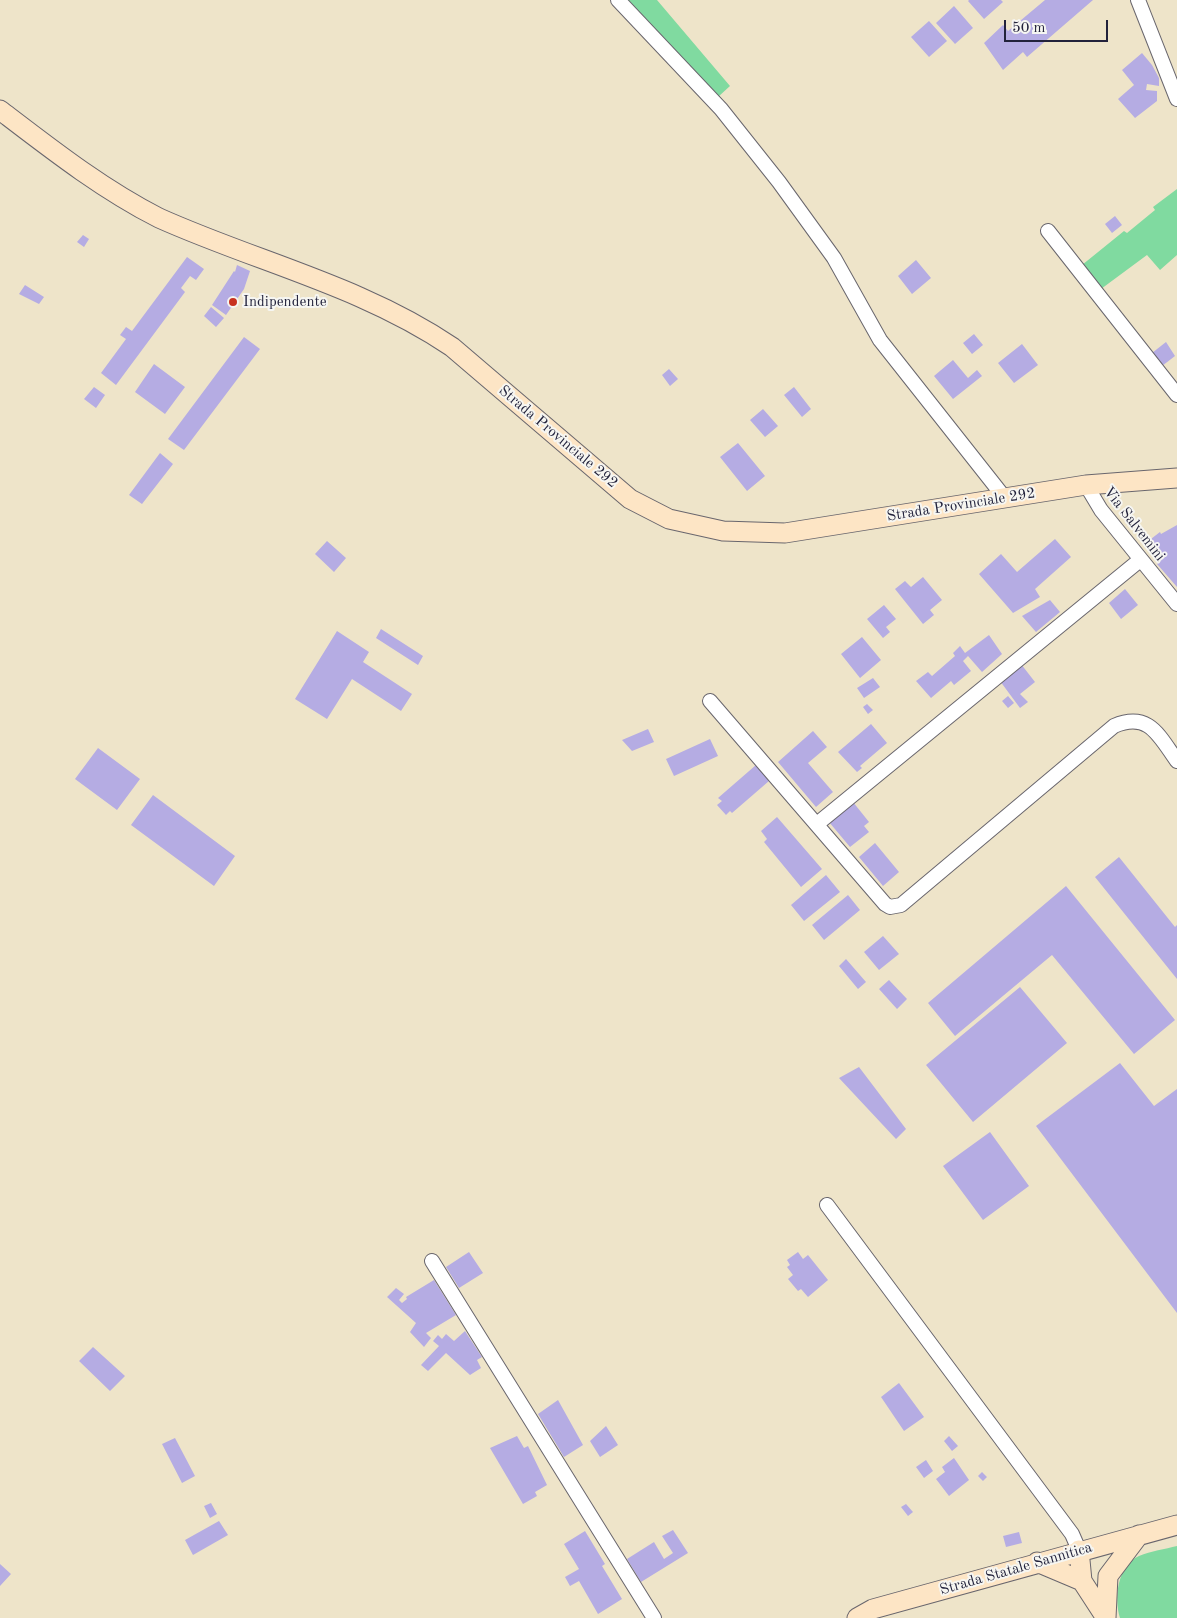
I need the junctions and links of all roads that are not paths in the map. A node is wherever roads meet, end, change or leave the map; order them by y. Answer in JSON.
{"nodes":[{"id":1,"x":618,"y":0,"type":"edge"},
{"id":2,"x":1138,"y":0,"type":"edge"},
{"id":3,"x":1177,"y":99,"type":"edge"},
{"id":4,"x":0,"y":110,"type":"edge"},
{"id":5,"x":1048,"y":231,"type":"dead end"},
{"id":6,"x":1177,"y":394,"type":"edge"},
{"id":7,"x":1177,"y":478,"type":"edge"},
{"id":8,"x":1086,"y":486,"type":"junction"},
{"id":9,"x":1004,"y":497,"type":"junction"},
{"id":10,"x":1140,"y":560,"type":"junction"},
{"id":11,"x":1177,"y":604,"type":"edge"},
{"id":12,"x":710,"y":700,"type":"dead end"},
{"id":13,"x":1177,"y":760,"type":"edge"},
{"id":14,"x":817,"y":824,"type":"junction"},
{"id":15,"x":827,"y":1205,"type":"dead end"},
{"id":16,"x":432,"y":1261,"type":"dead end"},
{"id":17,"x":1177,"y":1525,"type":"edge"},
{"id":18,"x":1139,"y":1535,"type":"junction"},
{"id":19,"x":1086,"y":1549,"type":"junction"},
{"id":20,"x":1037,"y":1562,"type":"junction"},
{"id":21,"x":1108,"y":1576,"type":"junction"},
{"id":22,"x":1082,"y":1581,"type":"junction"},
{"id":23,"x":654,"y":1618,"type":"edge"},
{"id":24,"x":857,"y":1618,"type":"edge"},
{"id":25,"x":1106,"y":1618,"type":"edge"}],
"edges":[{"from":1,"to":9,"type":"street"},
{"from":2,"to":3,"type":"street"},
{"from":4,"to":9,"type":"street","name":"Strada Provinciale 292"},
{"from":5,"to":6,"type":"street"},
{"from":7,"to":8,"type":"street","name":"Strada Provinciale 292"},
{"from":8,"to":9,"type":"street","name":"Strada Provinciale 292"},
{"from":8,"to":10,"type":"street","name":"Via Salvemini"},
{"from":10,"to":11,"type":"street","name":"Via Salvemini"},
{"from":10,"to":14,"type":"street"},
{"from":12,"to":14,"type":"street"},
{"from":13,"to":14,"type":"street"},
{"from":15,"to":19,"type":"street"},
{"from":16,"to":23,"type":"street"},
{"from":17,"to":18,"type":"street","name":"Strada Statale Sannitica"},
{"from":18,"to":19,"type":"street","name":"Strada Statale Sannitica"},
{"from":18,"to":21,"type":"street"},
{"from":19,"to":20,"type":"street","name":"Strada Statale Sannitica"},
{"from":19,"to":21,"type":"street"},
{"from":19,"to":22,"type":"street"},
{"from":20,"to":22,"type":"street"},
{"from":20,"to":24,"type":"street","name":"Strada Statale Sannitica"},
{"from":21,"to":25,"type":"street"},
{"from":22,"to":25,"type":"street"}]}
